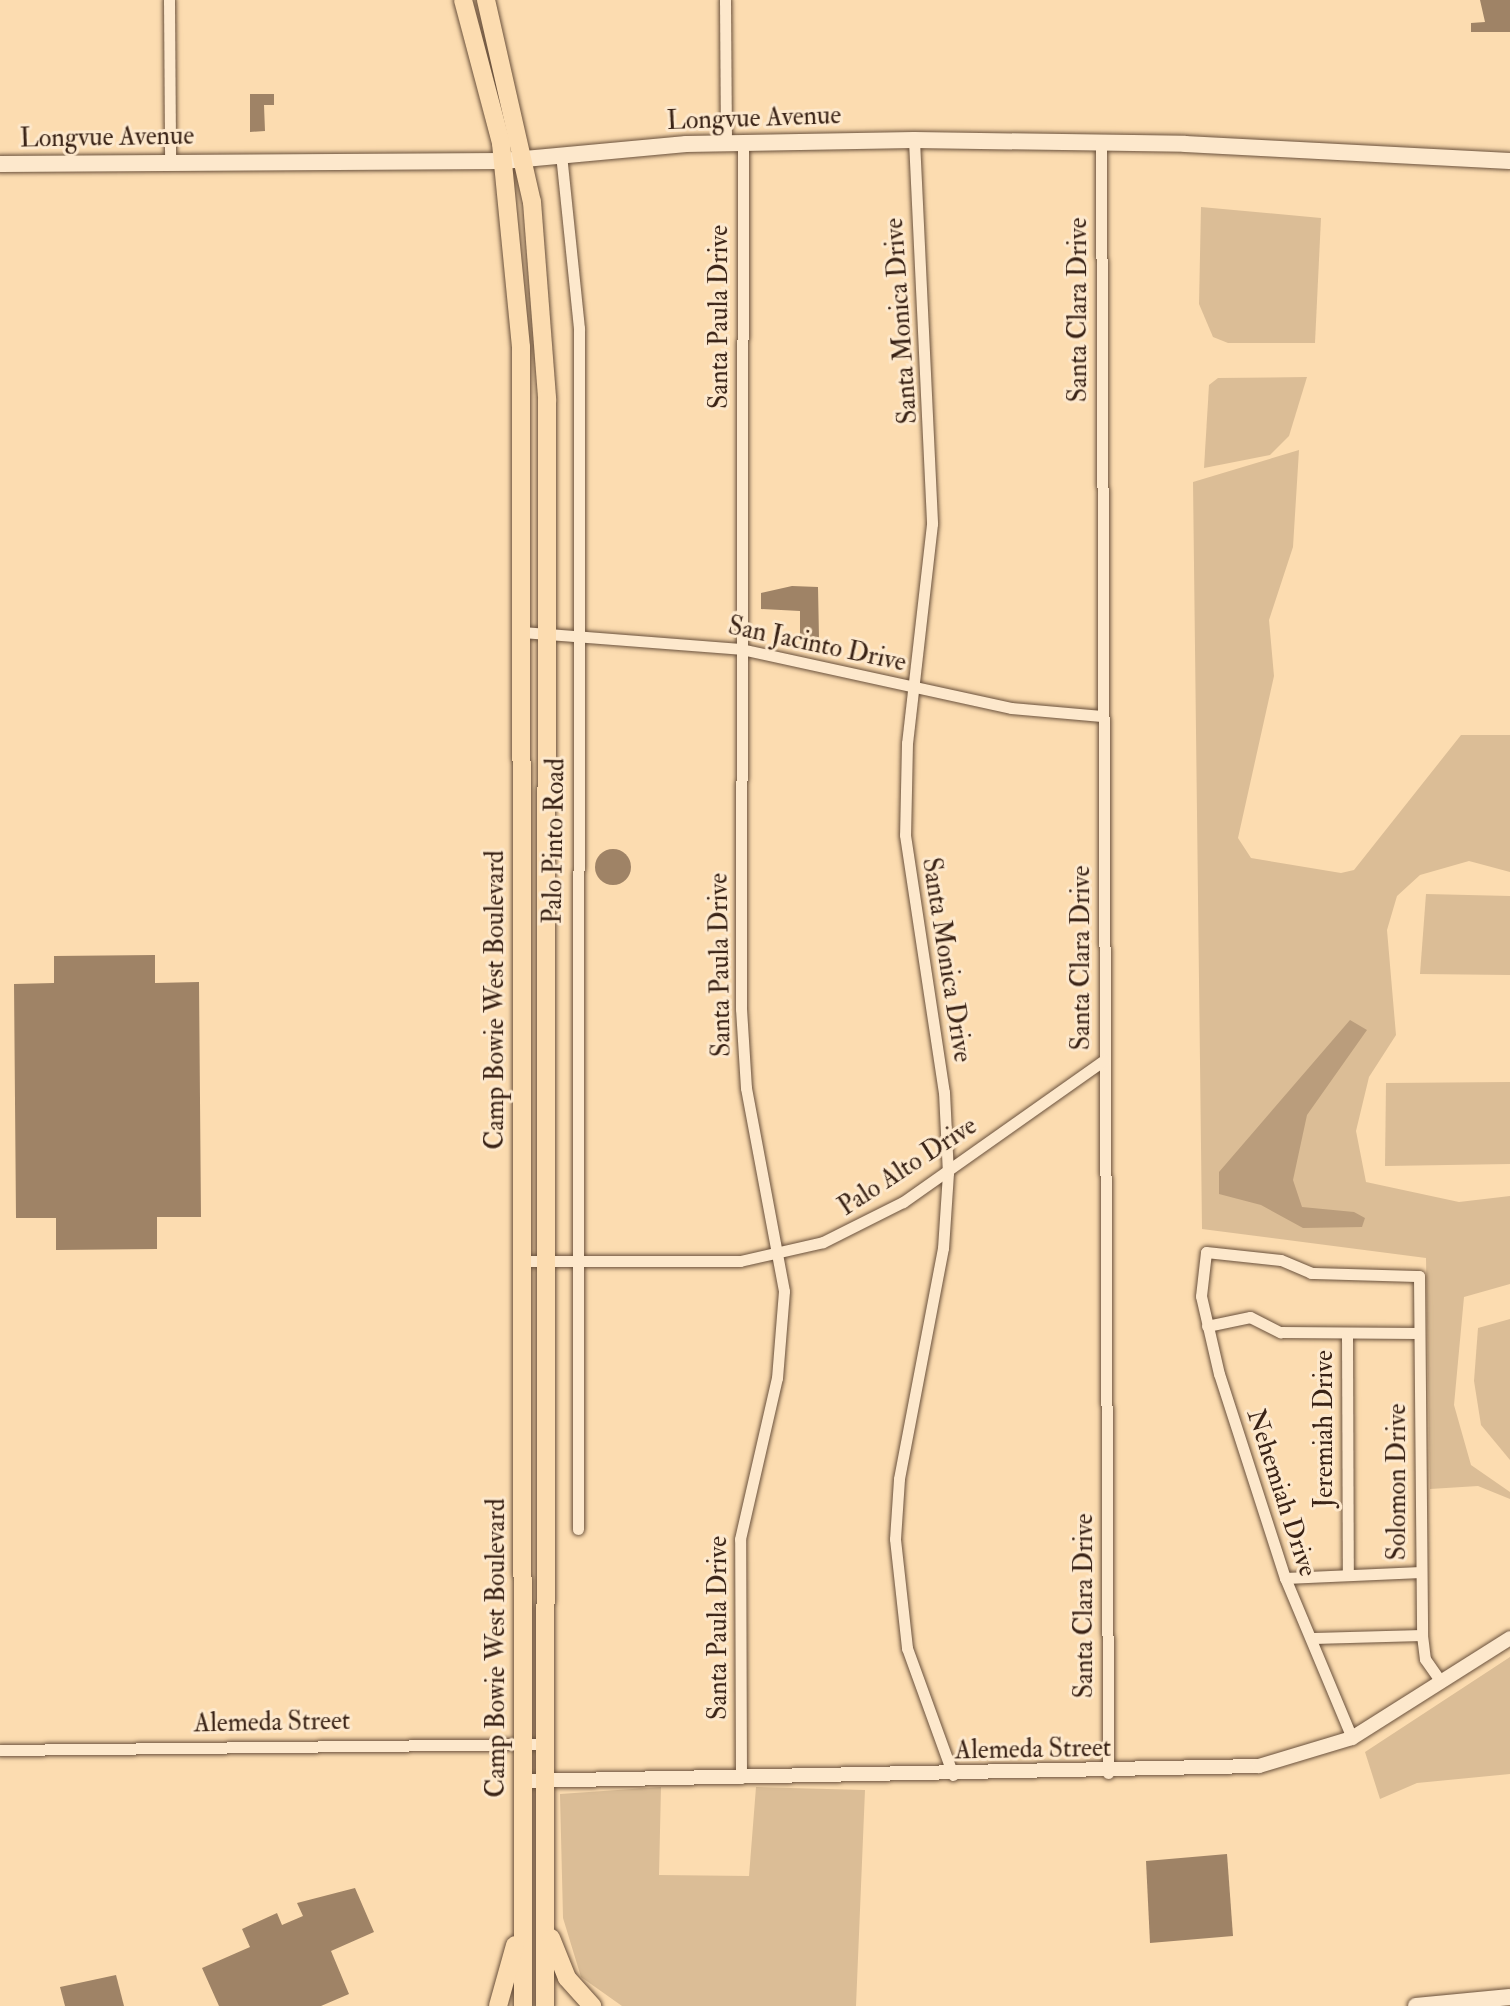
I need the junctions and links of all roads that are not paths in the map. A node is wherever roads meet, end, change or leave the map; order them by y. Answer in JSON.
{"nodes":[{"id":1,"x":169,"y":0,"type":"edge"},
{"id":2,"x":463,"y":0,"type":"edge"},
{"id":3,"x":486,"y":0,"type":"edge"},
{"id":4,"x":725,"y":0,"type":"edge"},
{"id":5,"x":914,"y":140,"type":"junction"},
{"id":6,"x":735,"y":142,"type":"junction"},
{"id":7,"x":1101,"y":142,"type":"junction"},
{"id":8,"x":561,"y":154,"type":"junction"},
{"id":9,"x":524,"y":159,"type":"junction"},
{"id":10,"x":170,"y":161,"type":"junction"},
{"id":11,"x":503,"y":161,"type":"junction"},
{"id":12,"x":1510,"y":161,"type":"edge"},
{"id":13,"x":0,"y":164,"type":"edge"},
{"id":14,"x":521,"y":632,"type":"junction"},
{"id":15,"x":543,"y":632,"type":"junction"},
{"id":16,"x":582,"y":632,"type":"junction"},
{"id":17,"x":741,"y":649,"type":"junction"},
{"id":18,"x":913,"y":687,"type":"junction"},
{"id":19,"x":1102,"y":716,"type":"junction"},
{"id":20,"x":521,"y":950,"type":"junction"},
{"id":21,"x":542,"y":951,"type":"junction"},
{"id":22,"x":1104,"y":1060,"type":"junction"},
{"id":23,"x":948,"y":1173,"type":"junction"},
{"id":24,"x":780,"y":1255,"type":"junction"},
{"id":25,"x":579,"y":1259,"type":"junction"},
{"id":26,"x":523,"y":1261,"type":"junction"},
{"id":27,"x":542,"y":1262,"type":"junction"},
{"id":28,"x":1419,"y":1276,"type":"joint"},
{"id":29,"x":1207,"y":1326,"type":"junction"},
{"id":30,"x":1347,"y":1333,"type":"junction"},
{"id":31,"x":1419,"y":1333,"type":"junction"},
{"id":32,"x":578,"y":1529,"type":"dead end"},
{"id":33,"x":1421,"y":1572,"type":"junction"},
{"id":34,"x":1348,"y":1573,"type":"junction"},
{"id":35,"x":1285,"y":1578,"type":"junction"},
{"id":36,"x":1422,"y":1635,"type":"junction"},
{"id":37,"x":1313,"y":1638,"type":"junction"},
{"id":38,"x":1510,"y":1638,"type":"edge"},
{"id":39,"x":1441,"y":1682,"type":"junction"},
{"id":40,"x":1352,"y":1738,"type":"junction"},
{"id":41,"x":545,"y":1744,"type":"junction"},
{"id":42,"x":523,"y":1745,"type":"junction"},
{"id":43,"x":0,"y":1750,"type":"edge"},
{"id":44,"x":1108,"y":1773,"type":"junction"},
{"id":45,"x":953,"y":1775,"type":"junction"},
{"id":46,"x":741,"y":1778,"type":"junction"},
{"id":47,"x":523,"y":1781,"type":"junction"},
{"id":48,"x":545,"y":1781,"type":"junction"},
{"id":49,"x":524,"y":1887,"type":"junction"},
{"id":50,"x":544,"y":1915,"type":"junction"},
{"id":51,"x":1510,"y":1997,"type":"edge"},
{"id":52,"x":498,"y":2006,"type":"edge"},
{"id":53,"x":523,"y":2006,"type":"edge"},
{"id":54,"x":545,"y":2006,"type":"edge"},
{"id":55,"x":592,"y":2006,"type":"edge"},
{"id":56,"x":1416,"y":2006,"type":"edge"}],
"edges":[{"from":1,"to":10,"type":"street"},
{"from":2,"to":11,"type":"main road","name":"Camp Bowie West Boulevard"},
{"from":3,"to":9,"type":"main road","name":"Camp Bowie West Boulevard"},
{"from":4,"to":6,"type":"street","name":"Santa Paula Drive"},
{"from":5,"to":6,"type":"main road","name":"Longvue Avenue"},
{"from":5,"to":7,"type":"main road","name":"Longvue Avenue"},
{"from":5,"to":18,"type":"street","name":"Santa Monica Drive"},
{"from":6,"to":8,"type":"main road","name":"Longvue Avenue"},
{"from":6,"to":17,"type":"street","name":"Santa Paula Drive"},
{"from":7,"to":12,"type":"main road","name":"Longvue Avenue"},
{"from":7,"to":19,"type":"street","name":"Santa Clara Drive"},
{"from":8,"to":9,"type":"main road","name":"Longvue Avenue"},
{"from":8,"to":16,"type":"street","name":"Palo Pinto Road"},
{"from":9,"to":11,"type":"main road","name":"Longvue Avenue"},
{"from":9,"to":15,"type":"main road","name":"Camp Bowie West Boulevard"},
{"from":10,"to":11,"type":"main road","name":"Longvue Avenue"},
{"from":10,"to":13,"type":"main road","name":"Longvue Avenue"},
{"from":11,"to":14,"type":"main road","name":"Camp Bowie West Boulevard"},
{"from":14,"to":15,"type":"street","name":"San Jacinto Drive"},
{"from":14,"to":20,"type":"main road","name":"Camp Bowie West Boulevard"},
{"from":15,"to":16,"type":"street","name":"San Jacinto Drive"},
{"from":15,"to":21,"type":"main road","name":"Camp Bowie West Boulevard"},
{"from":16,"to":17,"type":"street","name":"San Jacinto Drive"},
{"from":16,"to":25,"type":"street","name":"Palo Pinto Road"},
{"from":17,"to":18,"type":"street","name":"San Jacinto Drive"},
{"from":17,"to":24,"type":"street","name":"Santa Paula Drive"},
{"from":18,"to":19,"type":"street","name":"San Jacinto Drive"},
{"from":18,"to":23,"type":"street","name":"Santa Monica Drive"},
{"from":19,"to":22,"type":"street","name":"Santa Clara Drive"},
{"from":20,"to":21,"type":"main road"},
{"from":20,"to":26,"type":"main road","name":"Camp Bowie West Boulevard"},
{"from":21,"to":27,"type":"main road","name":"Camp Bowie West Boulevard"},
{"from":22,"to":23,"type":"street","name":"Palo Alto Drive"},
{"from":22,"to":44,"type":"street","name":"Santa Clara Drive"},
{"from":23,"to":24,"type":"street","name":"Palo Alto Drive"},
{"from":23,"to":45,"type":"street","name":"Santa Monica Drive"},
{"from":24,"to":25,"type":"street","name":"Palo Alto Drive"},
{"from":24,"to":46,"type":"street","name":"Santa Paula Drive"},
{"from":25,"to":27,"type":"street","name":"Palo Alto Drive"},
{"from":25,"to":32,"type":"street","name":"Palo Pinto Road"},
{"from":26,"to":27,"type":"street","name":"Palo Alto Drive"},
{"from":26,"to":42,"type":"main road","name":"Camp Bowie West Boulevard"},
{"from":27,"to":41,"type":"main road","name":"Camp Bowie West Boulevard"},
{"from":28,"to":29,"type":"street","name":"Nehemiah Drive"},
{"from":28,"to":31,"type":"street","name":"Solomon Drive"},
{"from":29,"to":30,"type":"street"},
{"from":29,"to":35,"type":"street","name":"Nehemiah Drive"},
{"from":30,"to":31,"type":"street"},
{"from":30,"to":34,"type":"street","name":"Jeremiah Drive"},
{"from":31,"to":33,"type":"street","name":"Solomon Drive"},
{"from":33,"to":34,"type":"street"},
{"from":33,"to":36,"type":"street","name":"Solomon Drive"},
{"from":34,"to":35,"type":"street"},
{"from":35,"to":37,"type":"street","name":"Nehemiah Drive"},
{"from":36,"to":37,"type":"street"},
{"from":36,"to":39,"type":"street","name":"Solomon Drive"},
{"from":37,"to":40,"type":"street","name":"Nehemiah Drive"},
{"from":38,"to":39,"type":"street","name":"Alemeda Street"},
{"from":39,"to":40,"type":"street","name":"Alemeda Street"},
{"from":40,"to":44,"type":"street","name":"Alemeda Street"},
{"from":41,"to":42,"type":"street","name":"Alemeda Street"},
{"from":41,"to":48,"type":"main road","name":"Camp Bowie West Boulevard"},
{"from":42,"to":43,"type":"street","name":"Alemeda Street"},
{"from":42,"to":47,"type":"main road","name":"Camp Bowie West Boulevard"},
{"from":44,"to":45,"type":"street","name":"Alemeda Street"},
{"from":45,"to":46,"type":"street","name":"Alemeda Street"},
{"from":46,"to":48,"type":"street","name":"Alemeda Street"},
{"from":47,"to":48,"type":"street","name":"Alemeda Street"},
{"from":47,"to":49,"type":"main road","name":"Camp Bowie West Boulevard"},
{"from":48,"to":50,"type":"main road","name":"Camp Bowie West Boulevard"},
{"from":49,"to":52,"type":"main road"},
{"from":49,"to":53,"type":"main road","name":"Camp Bowie West Boulevard"},
{"from":50,"to":54,"type":"main road","name":"Camp Bowie West Boulevard"},
{"from":50,"to":55,"type":"main road"},
{"from":51,"to":56,"type":"main road"}]}
